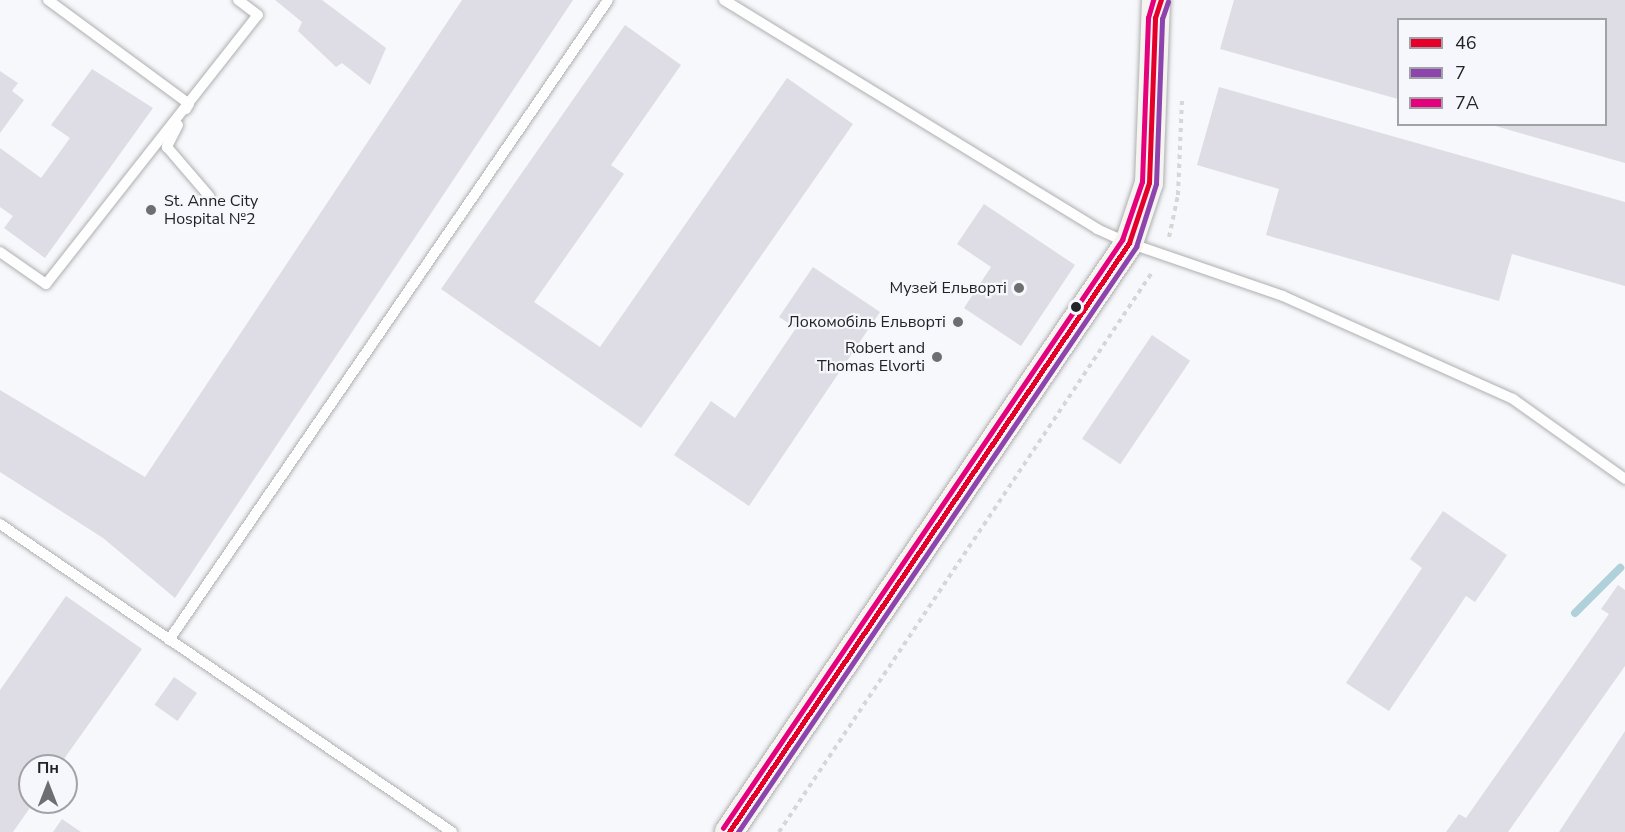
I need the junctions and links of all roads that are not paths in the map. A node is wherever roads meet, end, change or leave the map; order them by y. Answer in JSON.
{"nodes":[{"id":1,"x":48,"y":0,"type":"edge"},
{"id":2,"x":238,"y":0,"type":"edge"},
{"id":3,"x":608,"y":0,"type":"edge"},
{"id":4,"x":724,"y":0,"type":"edge"},
{"id":5,"x":1157,"y":6,"type":"edge"},
{"id":6,"x":189,"y":104,"type":"junction"},
{"id":7,"x":209,"y":196,"type":"dead end"},
{"id":8,"x":1129,"y":243,"type":"junction"},
{"id":9,"x":0,"y":252,"type":"edge"},
{"id":10,"x":1625,"y":479,"type":"edge"},
{"id":11,"x":0,"y":524,"type":"edge"},
{"id":12,"x":169,"y":639,"type":"junction"},
{"id":13,"x":452,"y":832,"type":"edge"},
{"id":14,"x":729,"y":832,"type":"edge"}],
"edges":[{"from":1,"to":6,"type":"lane"},
{"from":2,"to":6,"type":"lane"},
{"from":3,"to":12,"type":"lane"},
{"from":4,"to":8,"type":"lane"},
{"from":5,"to":8,"type":"main road"},
{"from":6,"to":7,"type":"lane"},
{"from":6,"to":9,"type":"lane"},
{"from":8,"to":10,"type":"lane"},
{"from":8,"to":14,"type":"main road"},
{"from":11,"to":12,"type":"lane"},
{"from":12,"to":13,"type":"lane"}]}
